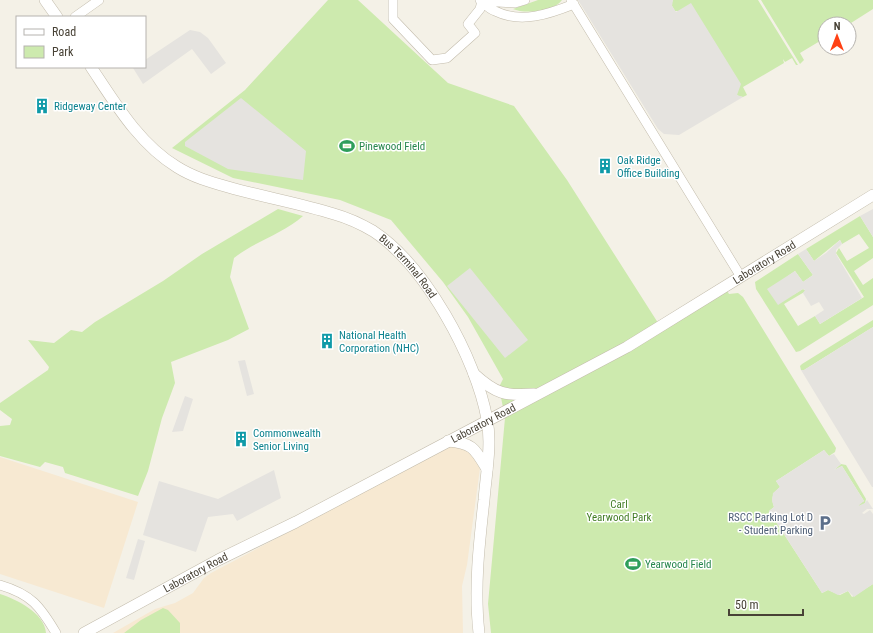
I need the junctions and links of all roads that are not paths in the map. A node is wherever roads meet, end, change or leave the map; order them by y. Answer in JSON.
{"nodes":[{"id":1,"x":45,"y":0,"type":"edge"},
{"id":2,"x":99,"y":0,"type":"edge"},
{"id":3,"x":393,"y":0,"type":"edge"},
{"id":4,"x":525,"y":0,"type":"edge"},
{"id":5,"x":481,"y":1,"type":"edge"},
{"id":6,"x":572,"y":2,"type":"edge"},
{"id":7,"x":56,"y":16,"type":"edge"},
{"id":8,"x":75,"y":16,"type":"edge"},
{"id":9,"x":92,"y":68,"type":"edge"},
{"id":10,"x":873,"y":195,"type":"edge"},
{"id":11,"x":741,"y":277,"type":"junction"},
{"id":12,"x":473,"y":373,"type":"junction"},
{"id":13,"x":539,"y":393,"type":"junction"},
{"id":14,"x":487,"y":420,"type":"junction"},
{"id":15,"x":448,"y":441,"type":"junction"},
{"id":16,"x":487,"y":469,"type":"junction"},
{"id":17,"x":0,"y":584,"type":"edge"},
{"id":18,"x":56,"y":633,"type":"edge"},
{"id":19,"x":84,"y":633,"type":"edge"},
{"id":20,"x":479,"y":633,"type":"edge"}],
"edges":[{"from":1,"to":7,"type":"street"},
{"from":2,"to":8,"type":"street"},
{"from":3,"to":5,"type":"street"},
{"from":4,"to":5,"type":"street"},
{"from":5,"to":6,"type":"street"},
{"from":6,"to":11,"type":"street"},
{"from":9,"to":12,"type":"street","name":"Bus Terminal Road"},
{"from":10,"to":11,"type":"street","name":"Laboratory Road"},
{"from":11,"to":13,"type":"street","name":"Laboratory Road"},
{"from":12,"to":13,"type":"street"},
{"from":12,"to":14,"type":"street","name":"Bus Terminal Road"},
{"from":13,"to":14,"type":"street","name":"Laboratory Road"},
{"from":14,"to":15,"type":"street","name":"Laboratory Road"},
{"from":14,"to":16,"type":"street","name":"Bus Terminal Road"},
{"from":15,"to":16,"type":"street"},
{"from":15,"to":19,"type":"street","name":"Laboratory Road"},
{"from":16,"to":20,"type":"street","name":"Bus Terminal Road"},
{"from":17,"to":18,"type":"street"}]}
